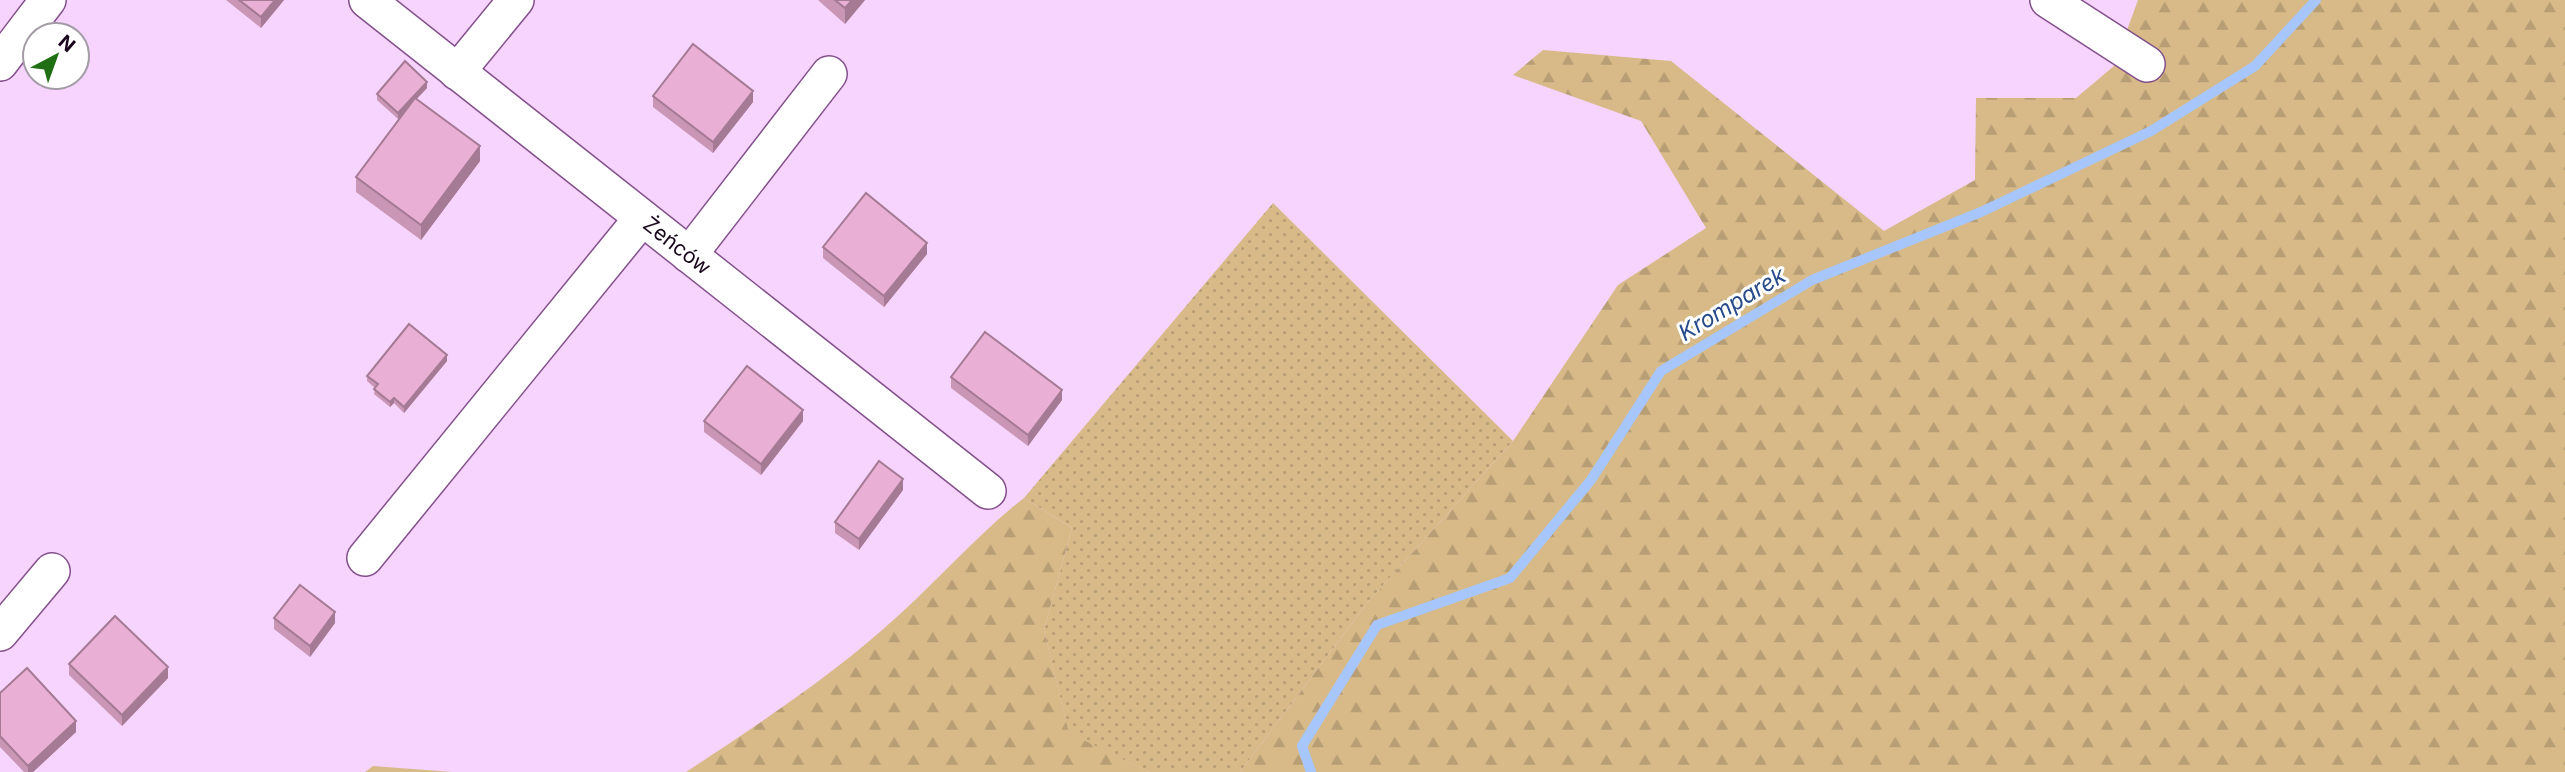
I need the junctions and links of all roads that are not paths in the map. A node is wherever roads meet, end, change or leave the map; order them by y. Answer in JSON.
{"nodes":[{"id":1,"x":48,"y":0,"type":"edge"},
{"id":2,"x":367,"y":0,"type":"edge"},
{"id":3,"x":516,"y":0,"type":"edge"},
{"id":4,"x":2048,"y":0,"type":"edge"},
{"id":5,"x":0,"y":63,"type":"edge"},
{"id":6,"x":2147,"y":64,"type":"dead end"},
{"id":7,"x":457,"y":72,"type":"junction"},
{"id":8,"x":829,"y":74,"type":"dead end"},
{"id":9,"x":642,"y":218,"type":"junction"},
{"id":10,"x":689,"y":255,"type":"junction"},
{"id":11,"x":988,"y":491,"type":"dead end"},
{"id":12,"x":365,"y":558,"type":"dead end"},
{"id":13,"x":52,"y":571,"type":"dead end"},
{"id":14,"x":0,"y":633,"type":"edge"}],
"edges":[{"from":1,"to":5,"type":"street"},
{"from":2,"to":7,"type":"street","name":"Żeńców"},
{"from":3,"to":7,"type":"street"},
{"from":4,"to":6,"type":"street"},
{"from":7,"to":9,"type":"street","name":"Żeńców"},
{"from":8,"to":10,"type":"street"},
{"from":9,"to":10,"type":"street","name":"Żeńców"},
{"from":9,"to":12,"type":"street"},
{"from":10,"to":11,"type":"street","name":"Żeńców"},
{"from":13,"to":14,"type":"street"}]}
